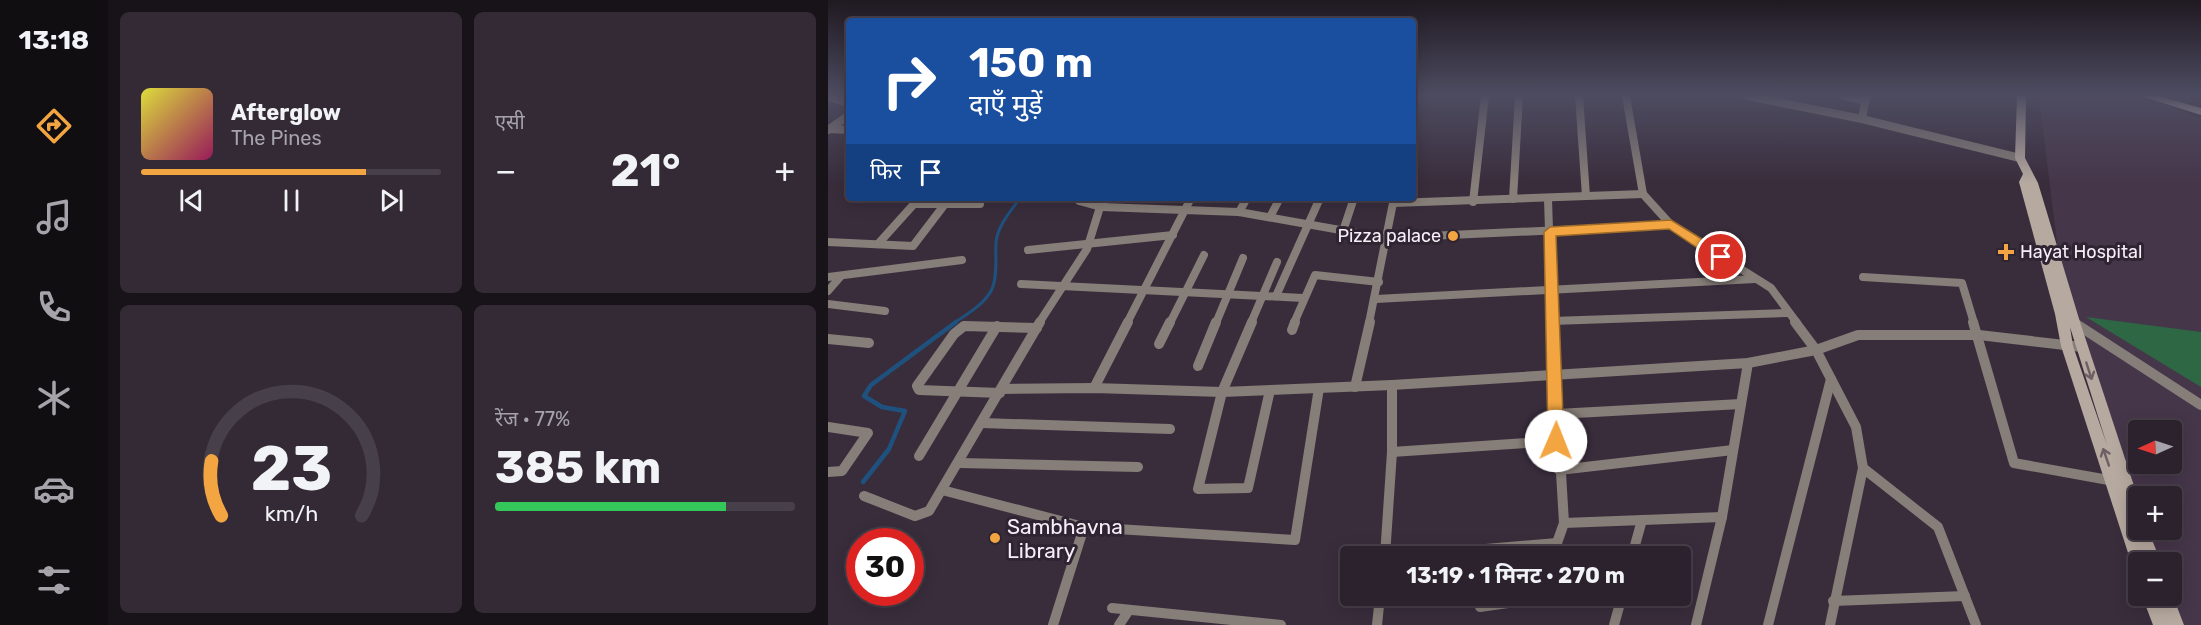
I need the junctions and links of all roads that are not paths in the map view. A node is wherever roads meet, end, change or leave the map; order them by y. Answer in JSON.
{"nodes":[{"id":1,"x":1482,"y":125,"type":"edge"},
{"id":2,"x":1517,"y":125,"type":"edge"},
{"id":3,"x":1581,"y":125,"type":"edge"},
{"id":4,"x":1631,"y":125,"type":"edge"},
{"id":5,"x":1887,"y":125,"type":"edge"},
{"id":6,"x":2021,"y":125,"type":"edge"},
{"id":7,"x":828,"y":129,"type":"edge"},
{"id":8,"x":846,"y":130,"type":"edge"},
{"id":9,"x":2020,"y":158,"type":"junction"},
{"id":10,"x":1643,"y":194,"type":"junction"},
{"id":11,"x":1586,"y":196,"type":"junction"},
{"id":12,"x":1513,"y":199,"type":"junction"},
{"id":13,"x":1548,"y":199,"type":"junction"},
{"id":14,"x":1078,"y":201,"type":"edge"},
{"id":15,"x":1190,"y":201,"type":"edge"},
{"id":16,"x":1245,"y":201,"type":"edge"},
{"id":17,"x":1278,"y":201,"type":"edge"},
{"id":18,"x":1319,"y":201,"type":"edge"},
{"id":19,"x":1353,"y":201,"type":"edge"},
{"id":20,"x":1394,"y":201,"type":"edge"},
{"id":21,"x":1104,"y":202,"type":"edge"},
{"id":22,"x":1473,"y":202,"type":"junction"},
{"id":23,"x":945,"y":204,"type":"junction"},
{"id":24,"x":980,"y":204,"type":"dead end"},
{"id":25,"x":1186,"y":209,"type":"junction"},
{"id":26,"x":1239,"y":212,"type":"junction"},
{"id":27,"x":1270,"y":217,"type":"junction"},
{"id":28,"x":1307,"y":225,"type":"junction"},
{"id":29,"x":1671,"y":225,"type":"junction"},
{"id":30,"x":1343,"y":231,"type":"junction"},
{"id":31,"x":1550,"y":232,"type":"junction"},
{"id":32,"x":1173,"y":235,"type":"junction"},
{"id":33,"x":1385,"y":238,"type":"junction"},
{"id":34,"x":828,"y":242,"type":"edge"},
{"id":35,"x":1090,"y":242,"type":"junction"},
{"id":36,"x":878,"y":244,"type":"junction"},
{"id":37,"x":1028,"y":250,"type":"dead end"},
{"id":38,"x":1204,"y":255,"type":"dead end"},
{"id":39,"x":1243,"y":258,"type":"dead end"},
{"id":40,"x":962,"y":260,"type":"dead end"},
{"id":41,"x":1277,"y":262,"type":"dead end"},
{"id":42,"x":841,"y":276,"type":"junction"},
{"id":43,"x":828,"y":277,"type":"edge"},
{"id":44,"x":1863,"y":277,"type":"dead end"},
{"id":45,"x":1755,"y":279,"type":"junction"},
{"id":46,"x":1379,"y":282,"type":"junction"},
{"id":47,"x":1021,"y":284,"type":"dead end"},
{"id":48,"x":1060,"y":287,"type":"junction"},
{"id":49,"x":2059,"y":288,"type":"junction"},
{"id":50,"x":1552,"y":289,"type":"junction"},
{"id":51,"x":1142,"y":290,"type":"junction"},
{"id":52,"x":828,"y":291,"type":"edge"},
{"id":53,"x":1183,"y":292,"type":"junction"},
{"id":54,"x":1228,"y":294,"type":"junction"},
{"id":55,"x":1263,"y":296,"type":"junction"},
{"id":56,"x":1276,"y":296,"type":"junction"},
{"id":57,"x":1303,"y":298,"type":"junction"},
{"id":58,"x":1376,"y":299,"type":"junction"},
{"id":59,"x":828,"y":304,"type":"edge"},
{"id":60,"x":885,"y":311,"type":"dead end"},
{"id":61,"x":1788,"y":313,"type":"junction"},
{"id":62,"x":2061,"y":314,"type":"junction"},
{"id":63,"x":1552,"y":321,"type":"junction"},
{"id":64,"x":2074,"y":322,"type":"junction"},
{"id":65,"x":997,"y":326,"type":"junction"},
{"id":66,"x":1037,"y":328,"type":"junction"},
{"id":67,"x":1292,"y":330,"type":"dead end"},
{"id":68,"x":1979,"y":335,"type":"junction"},
{"id":69,"x":828,"y":339,"type":"edge"},
{"id":70,"x":869,"y":343,"type":"dead end"},
{"id":71,"x":1159,"y":344,"type":"dead end"},
{"id":72,"x":2067,"y":346,"type":"junction"},
{"id":73,"x":2082,"y":348,"type":"junction"},
{"id":74,"x":1816,"y":350,"type":"junction"},
{"id":75,"x":1748,"y":363,"type":"junction"},
{"id":76,"x":1198,"y":366,"type":"dead end"},
{"id":77,"x":1553,"y":374,"type":"junction"},
{"id":78,"x":1831,"y":379,"type":"junction"},
{"id":79,"x":1392,"y":385,"type":"junction"},
{"id":80,"x":1355,"y":387,"type":"junction"},
{"id":81,"x":1094,"y":388,"type":"junction"},
{"id":82,"x":1319,"y":388,"type":"junction"},
{"id":83,"x":1270,"y":390,"type":"junction"},
{"id":84,"x":956,"y":391,"type":"junction"},
{"id":85,"x":1001,"y":391,"type":"junction"},
{"id":86,"x":1222,"y":392,"type":"junction"},
{"id":87,"x":1741,"y":404,"type":"junction"},
{"id":88,"x":2201,"y":405,"type":"edge"},
{"id":89,"x":1557,"y":414,"type":"junction"},
{"id":90,"x":982,"y":423,"type":"junction"},
{"id":91,"x":828,"y":427,"type":"edge"},
{"id":92,"x":1170,"y":429,"type":"dead end"},
{"id":93,"x":1556,"y":441,"type":"junction"},
{"id":94,"x":1733,"y":450,"type":"junction"},
{"id":95,"x":1392,"y":452,"type":"junction"},
{"id":96,"x":919,"y":456,"type":"dead end"},
{"id":97,"x":959,"y":463,"type":"junction"},
{"id":98,"x":1138,"y":466,"type":"dead end"},
{"id":99,"x":1863,"y":468,"type":"junction"},
{"id":100,"x":1559,"y":470,"type":"junction"},
{"id":101,"x":828,"y":472,"type":"edge"},
{"id":102,"x":2114,"y":481,"type":"junction"},
{"id":103,"x":942,"y":490,"type":"junction"},
{"id":104,"x":864,"y":496,"type":"dead end"},
{"id":105,"x":2128,"y":498,"type":"edge"},
{"id":106,"x":2128,"y":508,"type":"edge"},
{"id":107,"x":1722,"y":517,"type":"junction"},
{"id":108,"x":1642,"y":520,"type":"junction"},
{"id":109,"x":1564,"y":523,"type":"junction"},
{"id":110,"x":1084,"y":527,"type":"junction"},
{"id":111,"x":1557,"y":543,"type":"joint"},
{"id":112,"x":1386,"y":546,"type":"edge"},
{"id":113,"x":1522,"y":546,"type":"edge"},
{"id":114,"x":1635,"y":546,"type":"edge"},
{"id":115,"x":1965,"y":596,"type":"junction"},
{"id":116,"x":1833,"y":601,"type":"junction"},
{"id":117,"x":1379,"y":606,"type":"edge"},
{"id":118,"x":1487,"y":606,"type":"edge"},
{"id":119,"x":1619,"y":606,"type":"edge"},
{"id":120,"x":2154,"y":606,"type":"edge"},
{"id":121,"x":2169,"y":606,"type":"edge"},
{"id":122,"x":1480,"y":607,"type":"dead end"},
{"id":123,"x":1112,"y":608,"type":"dead end"},
{"id":124,"x":1129,"y":610,"type":"junction"},
{"id":125,"x":1053,"y":625,"type":"edge"},
{"id":126,"x":1119,"y":625,"type":"edge"},
{"id":127,"x":1281,"y":625,"type":"edge"},
{"id":128,"x":1377,"y":625,"type":"edge"},
{"id":129,"x":1614,"y":625,"type":"edge"},
{"id":130,"x":1696,"y":625,"type":"edge"},
{"id":131,"x":1768,"y":625,"type":"edge"},
{"id":132,"x":1830,"y":625,"type":"edge"},
{"id":133,"x":1976,"y":625,"type":"edge"},
{"id":134,"x":2161,"y":625,"type":"edge"},
{"id":135,"x":2176,"y":625,"type":"edge"}],
"edges":[{"from":1,"to":22,"type":"street"},
{"from":2,"to":12,"type":"street"},
{"from":3,"to":11,"type":"street"},
{"from":4,"to":10,"type":"street"},
{"from":5,"to":9,"type":"street"},
{"from":6,"to":9,"type":"main road"},
{"from":7,"to":8,"type":"street"},
{"from":9,"to":49,"type":"main road"},
{"from":10,"to":11,"type":"street"},
{"from":10,"to":29,"type":"street"},
{"from":11,"to":13,"type":"street"},
{"from":12,"to":13,"type":"street"},
{"from":12,"to":22,"type":"street"},
{"from":13,"to":31,"type":"street"},
{"from":14,"to":21,"type":"street"},
{"from":15,"to":25,"type":"street"},
{"from":16,"to":26,"type":"street"},
{"from":17,"to":27,"type":"street"},
{"from":18,"to":28,"type":"street"},
{"from":19,"to":30,"type":"street"},
{"from":20,"to":22,"type":"street"},
{"from":20,"to":33,"type":"street"},
{"from":21,"to":25,"type":"street"},
{"from":21,"to":35,"type":"street"},
{"from":23,"to":24,"type":"street"},
{"from":23,"to":36,"type":"street"},
{"from":23,"to":36,"type":"street"},
{"from":25,"to":26,"type":"street"},
{"from":25,"to":32,"type":"street"},
{"from":26,"to":27,"type":"street"},
{"from":27,"to":28,"type":"street"},
{"from":28,"to":30,"type":"street"},
{"from":28,"to":56,"type":"street"},
{"from":29,"to":31,"type":"street"},
{"from":29,"to":45,"type":"street"},
{"from":30,"to":33,"type":"street"},
{"from":31,"to":33,"type":"street"},
{"from":31,"to":50,"type":"street"},
{"from":32,"to":35,"type":"street"},
{"from":32,"to":51,"type":"street"},
{"from":33,"to":46,"type":"street"},
{"from":34,"to":36,"type":"street"},
{"from":35,"to":37,"type":"street"},
{"from":35,"to":48,"type":"street"},
{"from":38,"to":53,"type":"street"},
{"from":39,"to":54,"type":"street"},
{"from":40,"to":42,"type":"street"},
{"from":41,"to":55,"type":"street"},
{"from":42,"to":43,"type":"street"},
{"from":42,"to":52,"type":"street"},
{"from":44,"to":68,"type":"street"},
{"from":45,"to":50,"type":"street"},
{"from":45,"to":61,"type":"street"},
{"from":46,"to":57,"type":"street"},
{"from":46,"to":58,"type":"street"},
{"from":47,"to":48,"type":"street"},
{"from":48,"to":51,"type":"street"},
{"from":48,"to":66,"type":"street"},
{"from":49,"to":62,"type":"main road"},
{"from":49,"to":64,"type":"main road"},
{"from":50,"to":58,"type":"street"},
{"from":50,"to":63,"type":"street"},
{"from":51,"to":53,"type":"street"},
{"from":51,"to":81,"type":"street"},
{"from":53,"to":54,"type":"street"},
{"from":53,"to":71,"type":"street"},
{"from":54,"to":55,"type":"street"},
{"from":54,"to":76,"type":"street"},
{"from":55,"to":56,"type":"street"},
{"from":55,"to":86,"type":"street"},
{"from":56,"to":57,"type":"street"},
{"from":57,"to":67,"type":"street"},
{"from":58,"to":80,"type":"street"},
{"from":59,"to":60,"type":"street"},
{"from":61,"to":63,"type":"street"},
{"from":61,"to":74,"type":"street"},
{"from":62,"to":64,"type":"street"},
{"from":62,"to":72,"type":"main road"},
{"from":63,"to":77,"type":"street"},
{"from":64,"to":73,"type":"main road"},
{"from":64,"to":88,"type":"street"},
{"from":65,"to":66,"type":"street"},
{"from":65,"to":84,"type":"street"},
{"from":65,"to":84,"type":"street"},
{"from":66,"to":85,"type":"street"},
{"from":68,"to":72,"type":"street"},
{"from":68,"to":74,"type":"street"},
{"from":68,"to":102,"type":"street"},
{"from":69,"to":70,"type":"street"},
{"from":72,"to":73,"type":"street"},
{"from":102,"to":72,"type":"main road","one_way":true},
{"from":73,"to":105,"type":"main road","one_way":true},
{"from":74,"to":75,"type":"street"},
{"from":74,"to":78,"type":"street"},
{"from":75,"to":77,"type":"street"},
{"from":75,"to":87,"type":"street"},
{"from":77,"to":79,"type":"street"},
{"from":77,"to":89,"type":"street"},
{"from":78,"to":99,"type":"street"},
{"from":78,"to":131,"type":"street"},
{"from":79,"to":80,"type":"street"},
{"from":79,"to":95,"type":"street"},
{"from":80,"to":82,"type":"street"},
{"from":81,"to":85,"type":"street"},
{"from":81,"to":86,"type":"street"},
{"from":82,"to":83,"type":"street"},
{"from":82,"to":110,"type":"street"},
{"from":83,"to":86,"type":"street"},
{"from":83,"to":86,"type":"street"},
{"from":84,"to":85,"type":"street"},
{"from":84,"to":96,"type":"street"},
{"from":85,"to":90,"type":"street"},
{"from":87,"to":89,"type":"street"},
{"from":87,"to":94,"type":"street"},
{"from":89,"to":93,"type":"street"},
{"from":90,"to":92,"type":"street"},
{"from":90,"to":97,"type":"street"},
{"from":91,"to":101,"type":"street"},
{"from":93,"to":95,"type":"street"},
{"from":93,"to":100,"type":"street"},
{"from":94,"to":100,"type":"street"},
{"from":94,"to":107,"type":"street"},
{"from":95,"to":112,"type":"street"},
{"from":97,"to":98,"type":"street"},
{"from":97,"to":103,"type":"street"},
{"from":99,"to":115,"type":"street"},
{"from":99,"to":116,"type":"street"},
{"from":100,"to":109,"type":"street"},
{"from":102,"to":106,"type":"main road"},
{"from":103,"to":104,"type":"street"},
{"from":103,"to":110,"type":"street"},
{"from":107,"to":108,"type":"street"},
{"from":107,"to":130,"type":"street"},
{"from":108,"to":109,"type":"street"},
{"from":108,"to":114,"type":"street"},
{"from":109,"to":111,"type":"street"},
{"from":110,"to":125,"type":"street"},
{"from":111,"to":113,"type":"street"},
{"from":115,"to":116,"type":"street"},
{"from":115,"to":133,"type":"street"},
{"from":116,"to":132,"type":"street"},
{"from":117,"to":128,"type":"street"},
{"from":118,"to":122,"type":"street"},
{"from":119,"to":129,"type":"street"},
{"from":120,"to":134,"type":"main road"},
{"from":121,"to":135,"type":"main road"},
{"from":123,"to":124,"type":"street"},
{"from":124,"to":126,"type":"street"},
{"from":124,"to":127,"type":"street"}]}
